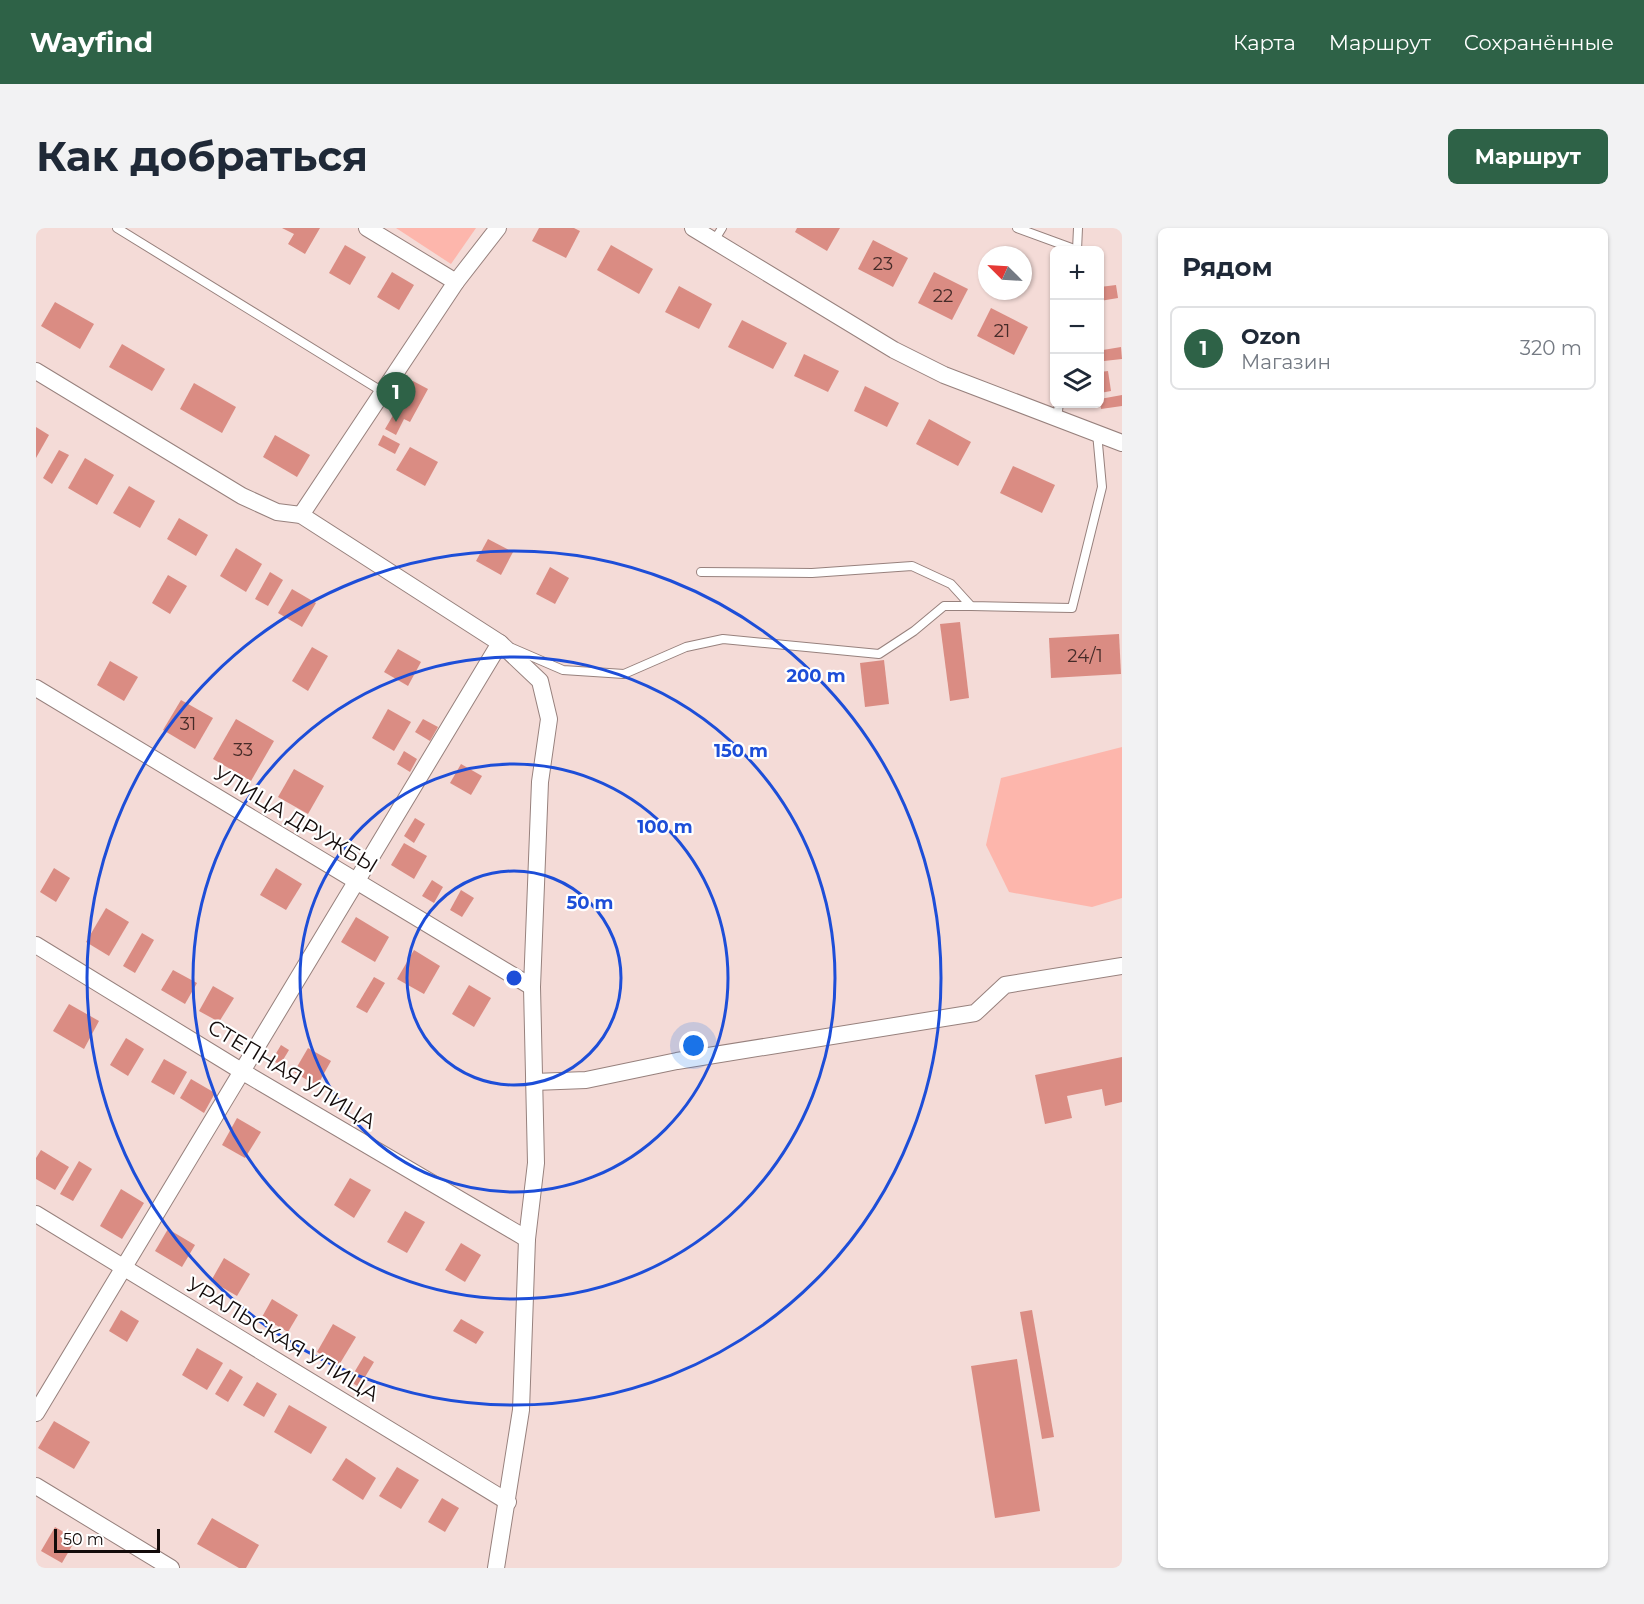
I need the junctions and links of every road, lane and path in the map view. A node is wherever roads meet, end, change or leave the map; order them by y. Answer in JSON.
{"nodes":[{"id":1,"x":117,"y":228,"type":"edge"},
{"id":2,"x":367,"y":228,"type":"edge"},
{"id":3,"x":498,"y":228,"type":"edge"},
{"id":4,"x":693,"y":228,"type":"edge"},
{"id":5,"x":1017,"y":228,"type":"edge"},
{"id":6,"x":1078,"y":228,"type":"edge"},
{"id":7,"x":718,"y":235,"type":"edge"},
{"id":8,"x":1066,"y":246,"type":"edge"},
{"id":9,"x":1077,"y":246,"type":"edge"},
{"id":10,"x":456,"y":282,"type":"junction"},
{"id":11,"x":36,"y":371,"type":"edge"},
{"id":12,"x":383,"y":392,"type":"junction"},
{"id":13,"x":1058,"y":410,"type":"edge"},
{"id":14,"x":1097,"y":432,"type":"junction"},
{"id":15,"x":1122,"y":443,"type":"edge"},
{"id":16,"x":301,"y":515,"type":"junction"},
{"id":17,"x":701,"y":572,"type":"dead end"},
{"id":18,"x":971,"y":606,"type":"junction"},
{"id":19,"x":500,"y":643,"type":"junction"},
{"id":20,"x":36,"y":688,"type":"edge"},
{"id":21,"x":357,"y":882,"type":"junction"},
{"id":22,"x":36,"y":945,"type":"edge"},
{"id":23,"x":1122,"y":966,"type":"edge"},
{"id":24,"x":532,"y":987,"type":"junction"},
{"id":25,"x":243,"y":1072,"type":"junction"},
{"id":26,"x":534,"y":1082,"type":"junction"},
{"id":27,"x":36,"y":1214,"type":"edge"},
{"id":28,"x":527,"y":1239,"type":"junction"},
{"id":29,"x":124,"y":1268,"type":"junction"},
{"id":30,"x":36,"y":1413,"type":"edge"},
{"id":31,"x":36,"y":1486,"type":"edge"},
{"id":32,"x":508,"y":1502,"type":"junction"},
{"id":33,"x":171,"y":1568,"type":"edge"},
{"id":34,"x":496,"y":1568,"type":"edge"}],
"edges":[{"from":1,"to":12,"type":"lane"},
{"from":2,"to":10,"type":"street"},
{"from":3,"to":10,"type":"street"},
{"from":4,"to":7,"type":"street"},
{"from":5,"to":8,"type":"lane"},
{"from":6,"to":9,"type":"lane"},
{"from":7,"to":13,"type":"street"},
{"from":10,"to":12,"type":"street"},
{"from":11,"to":16,"type":"street"},
{"from":12,"to":16,"type":"street"},
{"from":13,"to":14,"type":"street"},
{"from":14,"to":15,"type":"street"},
{"from":14,"to":18,"type":"lane"},
{"from":16,"to":19,"type":"street"},
{"from":17,"to":18,"type":"lane"},
{"from":18,"to":19,"type":"lane"},
{"from":19,"to":21,"type":"street"},
{"from":19,"to":24,"type":"street"},
{"from":20,"to":21,"type":"street","name":"УЛИЦА ДРУЖБЫ"},
{"from":21,"to":24,"type":"street","name":"УЛИЦА ДРУЖБЫ"},
{"from":21,"to":25,"type":"street"},
{"from":22,"to":25,"type":"street","name":"СТЕПНАЯ УЛИЦА"},
{"from":23,"to":26,"type":"street"},
{"from":24,"to":26,"type":"street"},
{"from":25,"to":28,"type":"street","name":"СТЕПНАЯ УЛИЦА"},
{"from":25,"to":29,"type":"street"},
{"from":26,"to":28,"type":"street"},
{"from":27,"to":29,"type":"street","name":"УРАЛЬСКАЯ УЛИЦА"},
{"from":28,"to":32,"type":"street"},
{"from":29,"to":30,"type":"street"},
{"from":29,"to":32,"type":"street","name":"УРАЛЬСКАЯ УЛИЦА"},
{"from":31,"to":33,"type":"street"},
{"from":32,"to":34,"type":"street"}]}
